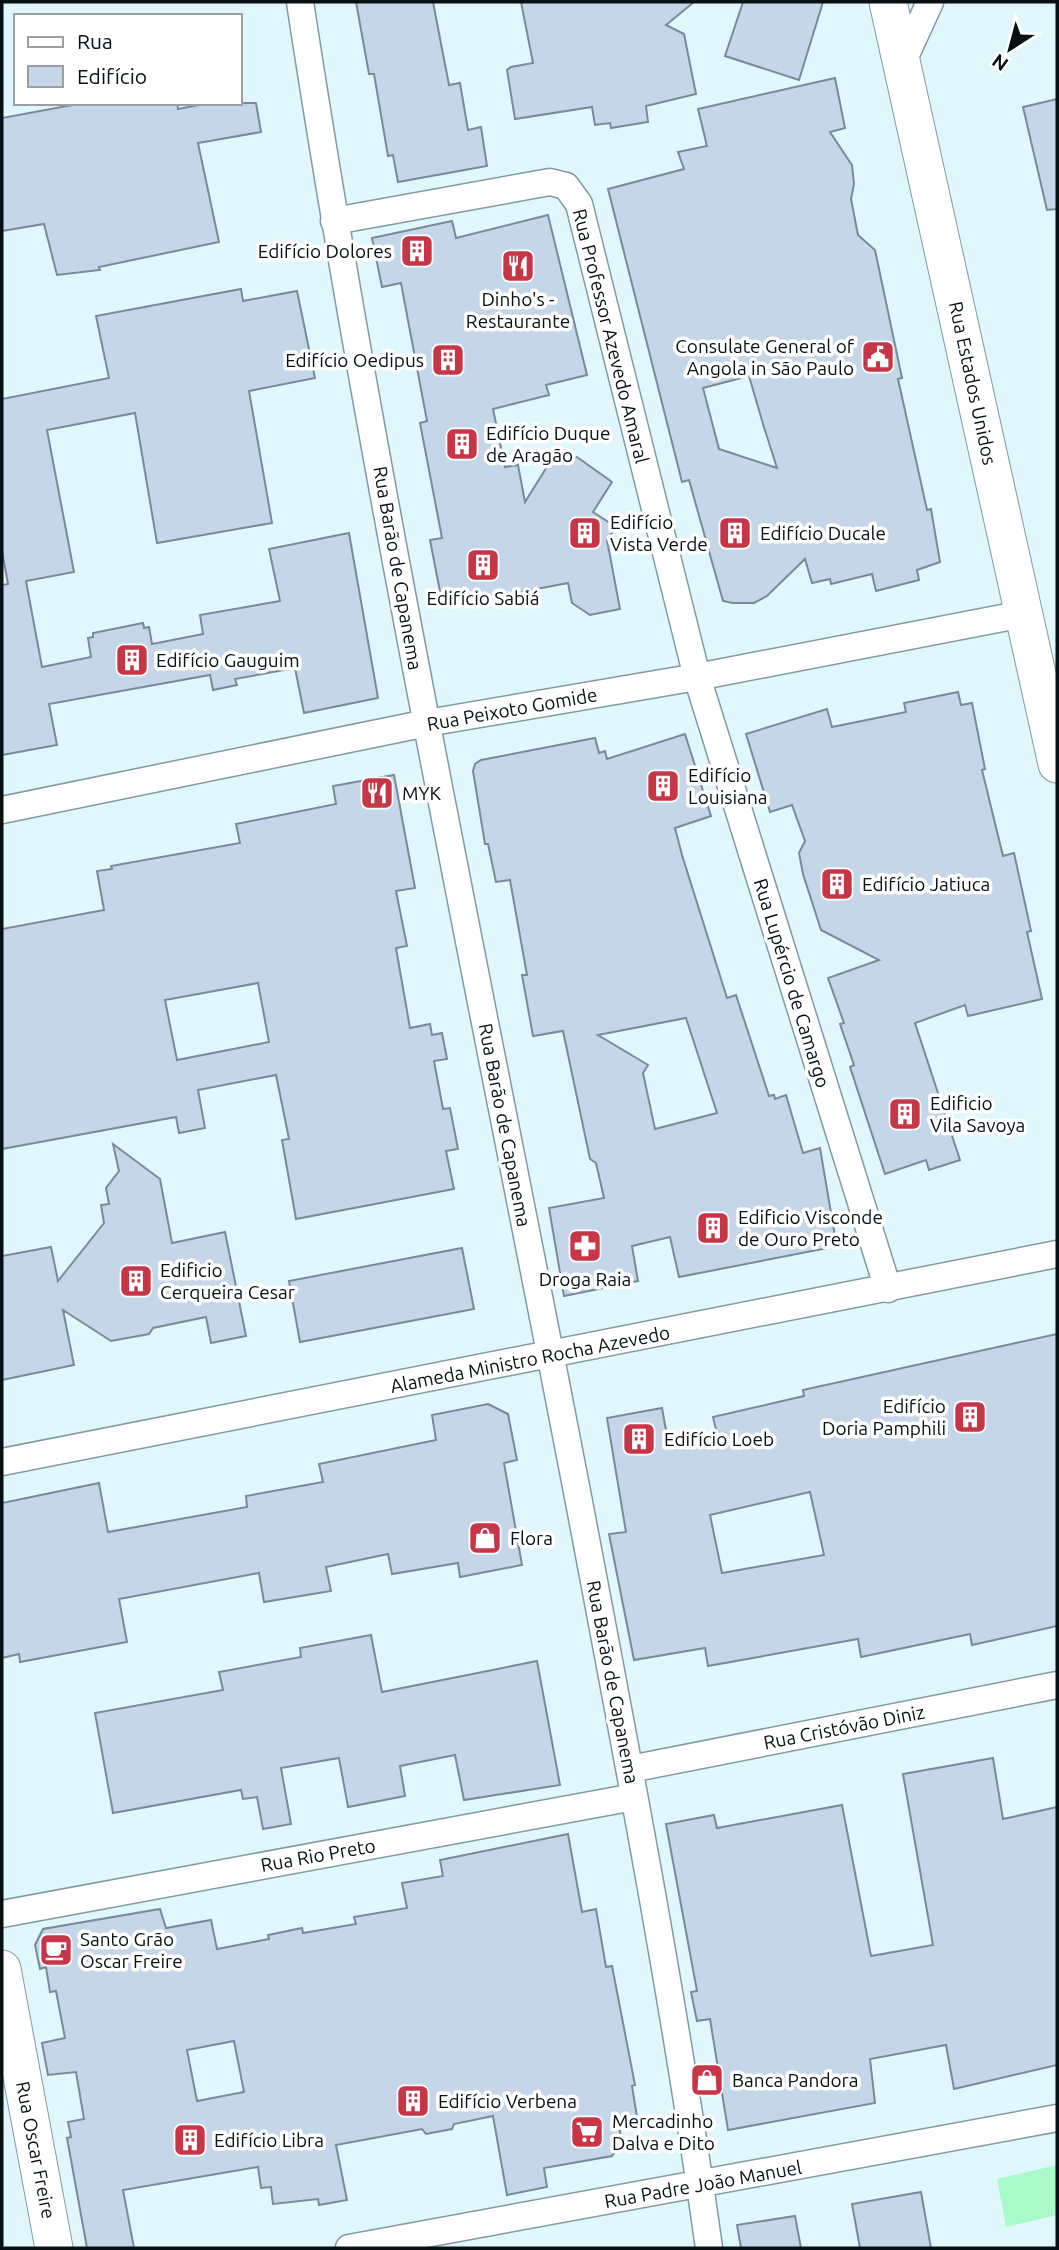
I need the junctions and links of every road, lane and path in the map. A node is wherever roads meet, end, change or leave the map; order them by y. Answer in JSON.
{"nodes":[{"id":1,"x":300,"y":2,"type":"edge"},
{"id":2,"x":888,"y":2,"type":"edge"},
{"id":3,"x":930,"y":2,"type":"edge"},
{"id":4,"x":903,"y":61,"type":"junction"},
{"id":5,"x":334,"y":221,"type":"junction"},
{"id":6,"x":1023,"y":614,"type":"junction"},
{"id":7,"x":697,"y":677,"type":"junction"},
{"id":8,"x":427,"y":723,"type":"junction"},
{"id":9,"x":1057,"y":764,"type":"edge"},
{"id":10,"x":2,"y":810,"type":"edge"},
{"id":11,"x":1057,"y":1254,"type":"edge"},
{"id":12,"x":888,"y":1289,"type":"junction"},
{"id":13,"x":550,"y":1355,"type":"junction"},
{"id":14,"x":2,"y":1462,"type":"edge"},
{"id":15,"x":1057,"y":1685,"type":"edge"},
{"id":16,"x":630,"y":1769,"type":"junction"},
{"id":17,"x":634,"y":1797,"type":"junction"},
{"id":18,"x":2,"y":1914,"type":"edge"},
{"id":19,"x":2,"y":1969,"type":"edge"},
{"id":20,"x":1057,"y":2118,"type":"edge"},
{"id":21,"x":700,"y":2184,"type":"junction"},
{"id":22,"x":383,"y":2245,"type":"edge"},
{"id":23,"x":54,"y":2248,"type":"edge"},
{"id":24,"x":349,"y":2248,"type":"edge"},
{"id":25,"x":709,"y":2248,"type":"edge"}],
"edges":[{"from":1,"to":5,"type":"street","name":"Rua Barão de Capanema"},
{"from":2,"to":4,"type":"main road","name":"Rua Estados Unidos"},
{"from":3,"to":4,"type":"street"},
{"from":4,"to":6,"type":"main road","name":"Rua Estados Unidos"},
{"from":5,"to":7,"type":"street","name":"Rua Professor Azevedo Amaral"},
{"from":5,"to":8,"type":"street","name":"Rua Barão de Capanema"},
{"from":6,"to":7,"type":"street","name":"Rua Peixoto Gomide"},
{"from":6,"to":9,"type":"main road","name":"Rua Estados Unidos"},
{"from":7,"to":8,"type":"street","name":"Rua Peixoto Gomide"},
{"from":7,"to":12,"type":"street","name":"Rua Lupércio de Camargo"},
{"from":8,"to":10,"type":"street","name":"Rua Peixoto Gomide"},
{"from":8,"to":13,"type":"street","name":"Rua Barão de Capanema"},
{"from":11,"to":12,"type":"street","name":"Alameda Ministro Rocha Azevedo"},
{"from":12,"to":13,"type":"street","name":"Alameda Ministro Rocha Azevedo"},
{"from":13,"to":14,"type":"street","name":"Alameda Ministro Rocha Azevedo"},
{"from":13,"to":16,"type":"street","name":"Rua Barão de Capanema"},
{"from":15,"to":16,"type":"street","name":"Rua Cristóvão Diniz"},
{"from":16,"to":17,"type":"street","name":"Rua Barão de Capanema"},
{"from":17,"to":18,"type":"street","name":"Rua Rio Preto"},
{"from":17,"to":21,"type":"street","name":"Rua Barão de Capanema"},
{"from":19,"to":23,"type":"main road","name":"Rua Oscar Freire"},
{"from":20,"to":21,"type":"street","name":"Rua Padre João Manuel"},
{"from":21,"to":22,"type":"street","name":"Rua Padre João Manuel"},
{"from":21,"to":25,"type":"street","name":"Rua Barão de Capanema"},
{"from":22,"to":24,"type":"street","name":"Rua Padre João Manuel"}]}
